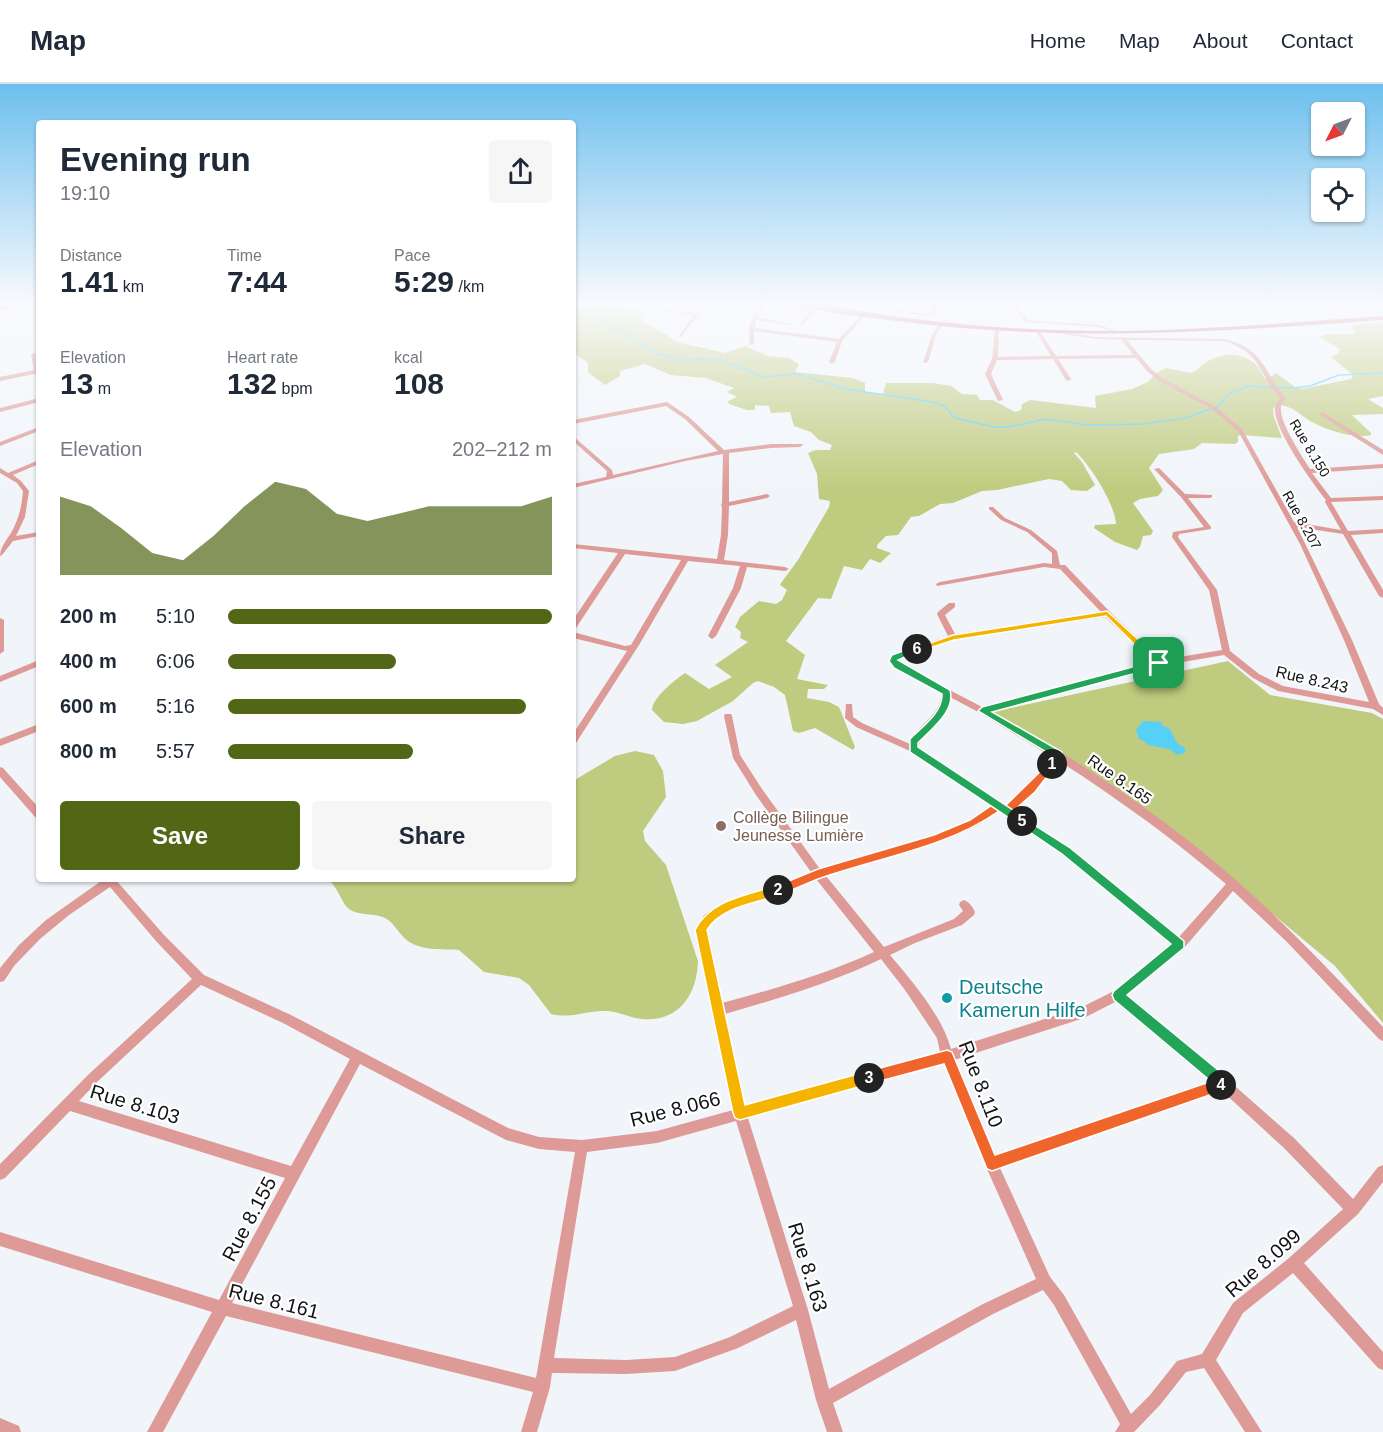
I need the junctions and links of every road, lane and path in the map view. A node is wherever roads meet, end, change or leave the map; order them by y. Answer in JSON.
{"nodes":[{"id":1,"x":992,"y":365,"type":"edge"},
{"id":2,"x":1060,"y":365,"type":"edge"},
{"id":3,"x":1145,"y":365,"type":"edge"},
{"id":4,"x":1263,"y":365,"type":"edge"},
{"id":5,"x":36,"y":371,"type":"edge"},
{"id":6,"x":0,"y":379,"type":"edge"},
{"id":7,"x":1068,"y":379,"type":"dead end"},
{"id":8,"x":1000,"y":400,"type":"dead end"},
{"id":9,"x":36,"y":401,"type":"edge"},
{"id":10,"x":0,"y":410,"type":"edge"},
{"id":11,"x":1322,"y":414,"type":"dead end"},
{"id":12,"x":576,"y":421,"type":"edge"},
{"id":13,"x":36,"y":430,"type":"edge"},
{"id":14,"x":576,"y":441,"type":"edge"},
{"id":15,"x":0,"y":444,"type":"edge"},
{"id":16,"x":800,"y":445,"type":"dead end"},
{"id":17,"x":724,"y":452,"type":"junction"},
{"id":18,"x":1383,"y":453,"type":"edge"},
{"id":19,"x":36,"y":463,"type":"edge"},
{"id":20,"x":1383,"y":466,"type":"edge"},
{"id":21,"x":1157,"y":468,"type":"dead end"},
{"id":22,"x":0,"y":470,"type":"edge"},
{"id":23,"x":1310,"y":471,"type":"junction"},
{"id":24,"x":8,"y":475,"type":"junction"},
{"id":25,"x":609,"y":478,"type":"junction"},
{"id":26,"x":576,"y":485,"type":"edge"},
{"id":27,"x":767,"y":496,"type":"dead end"},
{"id":28,"x":1183,"y":496,"type":"junction"},
{"id":29,"x":1210,"y":496,"type":"dead end"},
{"id":30,"x":1383,"y":498,"type":"edge"},
{"id":31,"x":1329,"y":500,"type":"junction"},
{"id":32,"x":724,"y":506,"type":"junction"},
{"id":33,"x":991,"y":508,"type":"dead end"},
{"id":34,"x":1292,"y":524,"type":"junction"},
{"id":35,"x":1383,"y":531,"type":"edge"},
{"id":36,"x":1348,"y":533,"type":"junction"},
{"id":37,"x":36,"y":535,"type":"edge"},
{"id":38,"x":13,"y":539,"type":"junction"},
{"id":39,"x":576,"y":546,"type":"edge"},
{"id":40,"x":1,"y":551,"type":"edge"},
{"id":41,"x":622,"y":553,"type":"junction"},
{"id":42,"x":686,"y":558,"type":"junction"},
{"id":43,"x":720,"y":562,"type":"junction"},
{"id":44,"x":744,"y":565,"type":"junction"},
{"id":45,"x":1056,"y":565,"type":"junction"},
{"id":46,"x":785,"y":569,"type":"dead end"},
{"id":47,"x":1372,"y":576,"type":"junction"},
{"id":48,"x":1383,"y":576,"type":"edge"},
{"id":49,"x":940,"y":584,"type":"dead end"},
{"id":50,"x":1383,"y":596,"type":"edge"},
{"id":51,"x":952,"y":604,"type":"dead end"},
{"id":52,"x":1107,"y":614,"type":"junction"},
{"id":53,"x":0,"y":620,"type":"edge"},
{"id":54,"x":576,"y":622,"type":"edge"},
{"id":55,"x":576,"y":636,"type":"edge"},
{"id":56,"x":712,"y":636,"type":"dead end"},
{"id":57,"x":953,"y":637,"type":"junction"},
{"id":58,"x":631,"y":648,"type":"junction"},
{"id":59,"x":0,"y":651,"type":"edge"},
{"id":60,"x":1226,"y":652,"type":"junction"},
{"id":61,"x":1159,"y":663,"type":"junction"},
{"id":62,"x":36,"y":664,"type":"edge"},
{"id":63,"x":0,"y":679,"type":"edge"},
{"id":64,"x":946,"y":692,"type":"junction"},
{"id":65,"x":849,"y":706,"type":"dead end"},
{"id":66,"x":1375,"y":706,"type":"junction"},
{"id":67,"x":982,"y":711,"type":"junction"},
{"id":68,"x":1383,"y":712,"type":"edge"},
{"id":69,"x":728,"y":716,"type":"dead end"},
{"id":70,"x":36,"y":728,"type":"edge"},
{"id":71,"x":576,"y":736,"type":"edge"},
{"id":72,"x":0,"y":743,"type":"edge"},
{"id":73,"x":913,"y":749,"type":"junction"},
{"id":74,"x":1059,"y":755,"type":"junction"},
{"id":75,"x":0,"y":771,"type":"edge"},
{"id":76,"x":1003,"y":808,"type":"junction"},
{"id":77,"x":36,"y":812,"type":"edge"},
{"id":78,"x":818,"y":874,"type":"junction"},
{"id":79,"x":107,"y":882,"type":"edge"},
{"id":80,"x":112,"y":882,"type":"edge"},
{"id":81,"x":1233,"y":884,"type":"junction"},
{"id":82,"x":964,"y":905,"type":"dead end"},
{"id":83,"x":1180,"y":944,"type":"junction"},
{"id":84,"x":882,"y":952,"type":"junction"},
{"id":85,"x":0,"y":977,"type":"edge"},
{"id":86,"x":201,"y":980,"type":"junction"},
{"id":87,"x":1118,"y":995,"type":"junction"},
{"id":88,"x":719,"y":1010,"type":"junction"},
{"id":89,"x":1383,"y":1035,"type":"edge"},
{"id":90,"x":358,"y":1056,"type":"junction"},
{"id":91,"x":947,"y":1056,"type":"junction"},
{"id":92,"x":1224,"y":1084,"type":"junction"},
{"id":93,"x":68,"y":1104,"type":"junction"},
{"id":94,"x":740,"y":1113,"type":"junction"},
{"id":95,"x":582,"y":1146,"type":"junction"},
{"id":96,"x":992,"y":1164,"type":"junction"},
{"id":97,"x":1383,"y":1172,"type":"edge"},
{"id":98,"x":0,"y":1173,"type":"edge"},
{"id":99,"x":295,"y":1174,"type":"junction"},
{"id":100,"x":1353,"y":1209,"type":"junction"},
{"id":101,"x":0,"y":1239,"type":"edge"},
{"id":102,"x":1294,"y":1263,"type":"junction"},
{"id":103,"x":1045,"y":1282,"type":"junction"},
{"id":104,"x":223,"y":1308,"type":"junction"},
{"id":105,"x":801,"y":1311,"type":"junction"},
{"id":106,"x":1207,"y":1360,"type":"junction"},
{"id":107,"x":1383,"y":1362,"type":"edge"},
{"id":108,"x":545,"y":1365,"type":"junction"},
{"id":109,"x":542,"y":1387,"type":"junction"},
{"id":110,"x":824,"y":1401,"type":"junction"},
{"id":111,"x":0,"y":1426,"type":"edge"},
{"id":112,"x":1126,"y":1429,"type":"edge"},
{"id":113,"x":13,"y":1432,"type":"edge"},
{"id":114,"x":155,"y":1432,"type":"edge"},
{"id":115,"x":529,"y":1432,"type":"edge"},
{"id":116,"x":835,"y":1432,"type":"edge"},
{"id":117,"x":1254,"y":1432,"type":"edge"}],
"edges":[{"from":1,"to":8,"type":"street"},
{"from":2,"to":7,"type":"street"},
{"from":3,"to":34,"type":"street","name":"Rue 8.207"},
{"from":4,"to":23,"type":"street","name":"Rue 8.150"},
{"from":5,"to":6,"type":"street"},
{"from":9,"to":10,"type":"street"},
{"from":11,"to":18,"type":"street"},
{"from":12,"to":17,"type":"street"},
{"from":13,"to":15,"type":"street"},
{"from":14,"to":25,"type":"street"},
{"from":16,"to":17,"type":"street"},
{"from":17,"to":25,"type":"street"},
{"from":17,"to":32,"type":"street"},
{"from":19,"to":24,"type":"street"},
{"from":20,"to":23,"type":"street"},
{"from":21,"to":28,"type":"street"},
{"from":22,"to":24,"type":"street"},
{"from":23,"to":31,"type":"street","name":"Rue 8.150"},
{"from":24,"to":38,"type":"street"},
{"from":25,"to":26,"type":"street"},
{"from":27,"to":32,"type":"street"},
{"from":28,"to":29,"type":"street"},
{"from":28,"to":60,"type":"street"},
{"from":30,"to":31,"type":"street"},
{"from":31,"to":36,"type":"street","name":"Rue 8.150"},
{"from":32,"to":43,"type":"street"},
{"from":33,"to":45,"type":"street"},
{"from":34,"to":36,"type":"street"},
{"from":34,"to":66,"type":"street","name":"Rue 8.207"},
{"from":35,"to":36,"type":"street"},
{"from":36,"to":47,"type":"street","name":"Rue 8.150"},
{"from":37,"to":38,"type":"street"},
{"from":38,"to":40,"type":"street"},
{"from":39,"to":41,"type":"street"},
{"from":41,"to":42,"type":"street"},
{"from":41,"to":54,"type":"street"},
{"from":42,"to":43,"type":"street"},
{"from":42,"to":58,"type":"street"},
{"from":43,"to":44,"type":"street"},
{"from":44,"to":46,"type":"street"},
{"from":44,"to":56,"type":"street"},
{"from":45,"to":49,"type":"street"},
{"from":45,"to":52,"type":"street"},
{"from":47,"to":48,"type":"street"},
{"from":47,"to":50,"type":"street","name":"Rue 8.150"},
{"from":51,"to":57,"type":"street"},
{"from":52,"to":57,"type":"street"},
{"from":52,"to":61,"type":"street"},
{"from":53,"to":59,"type":"street"},
{"from":55,"to":58,"type":"street"},
{"from":57,"to":64,"type":"street","name":"Rue 8.165"},
{"from":58,"to":71,"type":"street"},
{"from":60,"to":61,"type":"street"},
{"from":60,"to":66,"type":"street","name":"Rue 8.243"},
{"from":61,"to":67,"type":"street"},
{"from":62,"to":63,"type":"street"},
{"from":64,"to":67,"type":"street","name":"Rue 8.165"},
{"from":64,"to":73,"type":"street"},
{"from":65,"to":73,"type":"street"},
{"from":66,"to":68,"type":"street","name":"Rue 8.243"},
{"from":67,"to":74,"type":"street","name":"Rue 8.165"},
{"from":69,"to":78,"type":"street","name":"Rue 8.110"},
{"from":70,"to":72,"type":"street"},
{"from":73,"to":76,"type":"street"},
{"from":74,"to":76,"type":"street","name":"Rue 8.163"},
{"from":74,"to":81,"type":"street","name":"Rue 8.165"},
{"from":75,"to":77,"type":"street"},
{"from":76,"to":78,"type":"street","name":"Rue 8.163"},
{"from":76,"to":83,"type":"street"},
{"from":78,"to":84,"type":"street","name":"Rue 8.110"},
{"from":78,"to":88,"type":"street","name":"Rue 8.163"},
{"from":79,"to":85,"type":"street"},
{"from":80,"to":86,"type":"street","name":"Rue 8.066"},
{"from":81,"to":83,"type":"street","name":"Rue 8.066"},
{"from":81,"to":89,"type":"street","name":"Rue 8.165"},
{"from":82,"to":84,"type":"street"},
{"from":83,"to":87,"type":"street","name":"Rue 8.066"},
{"from":84,"to":88,"type":"street"},
{"from":84,"to":91,"type":"street","name":"Rue 8.110"},
{"from":86,"to":90,"type":"street","name":"Rue 8.066"},
{"from":86,"to":93,"type":"street","name":"Rue 8.103"},
{"from":87,"to":91,"type":"street","name":"Rue 8.066"},
{"from":87,"to":92,"type":"street"},
{"from":88,"to":94,"type":"street","name":"Rue 8.163"},
{"from":90,"to":95,"type":"street","name":"Rue 8.066"},
{"from":90,"to":99,"type":"street","name":"Rue 8.155"},
{"from":91,"to":94,"type":"street","name":"Rue 8.066"},
{"from":91,"to":96,"type":"street","name":"Rue 8.110"},
{"from":92,"to":96,"type":"street"},
{"from":92,"to":100,"type":"street"},
{"from":93,"to":98,"type":"street"},
{"from":93,"to":99,"type":"street","name":"Rue 8.103"},
{"from":94,"to":95,"type":"street","name":"Rue 8.066"},
{"from":94,"to":105,"type":"street","name":"Rue 8.163"},
{"from":95,"to":108,"type":"street"},
{"from":96,"to":103,"type":"street","name":"Rue 8.110"},
{"from":97,"to":100,"type":"street","name":"Rue 8.099"},
{"from":99,"to":104,"type":"street","name":"Rue 8.155"},
{"from":100,"to":102,"type":"street","name":"Rue 8.099"},
{"from":101,"to":104,"type":"street","name":"Rue 8.161"},
{"from":102,"to":106,"type":"street","name":"Rue 8.099"},
{"from":102,"to":107,"type":"street"},
{"from":103,"to":110,"type":"street"},
{"from":103,"to":112,"type":"street","name":"Rue 8.110"},
{"from":104,"to":109,"type":"street","name":"Rue 8.161"},
{"from":104,"to":114,"type":"street","name":"Rue 8.155"},
{"from":105,"to":108,"type":"street"},
{"from":105,"to":110,"type":"street","name":"Rue 8.163"},
{"from":106,"to":112,"type":"street"},
{"from":106,"to":117,"type":"street"},
{"from":108,"to":109,"type":"street"},
{"from":109,"to":115,"type":"street"},
{"from":110,"to":116,"type":"street","name":"Rue 8.163"},
{"from":111,"to":113,"type":"street"}]}
